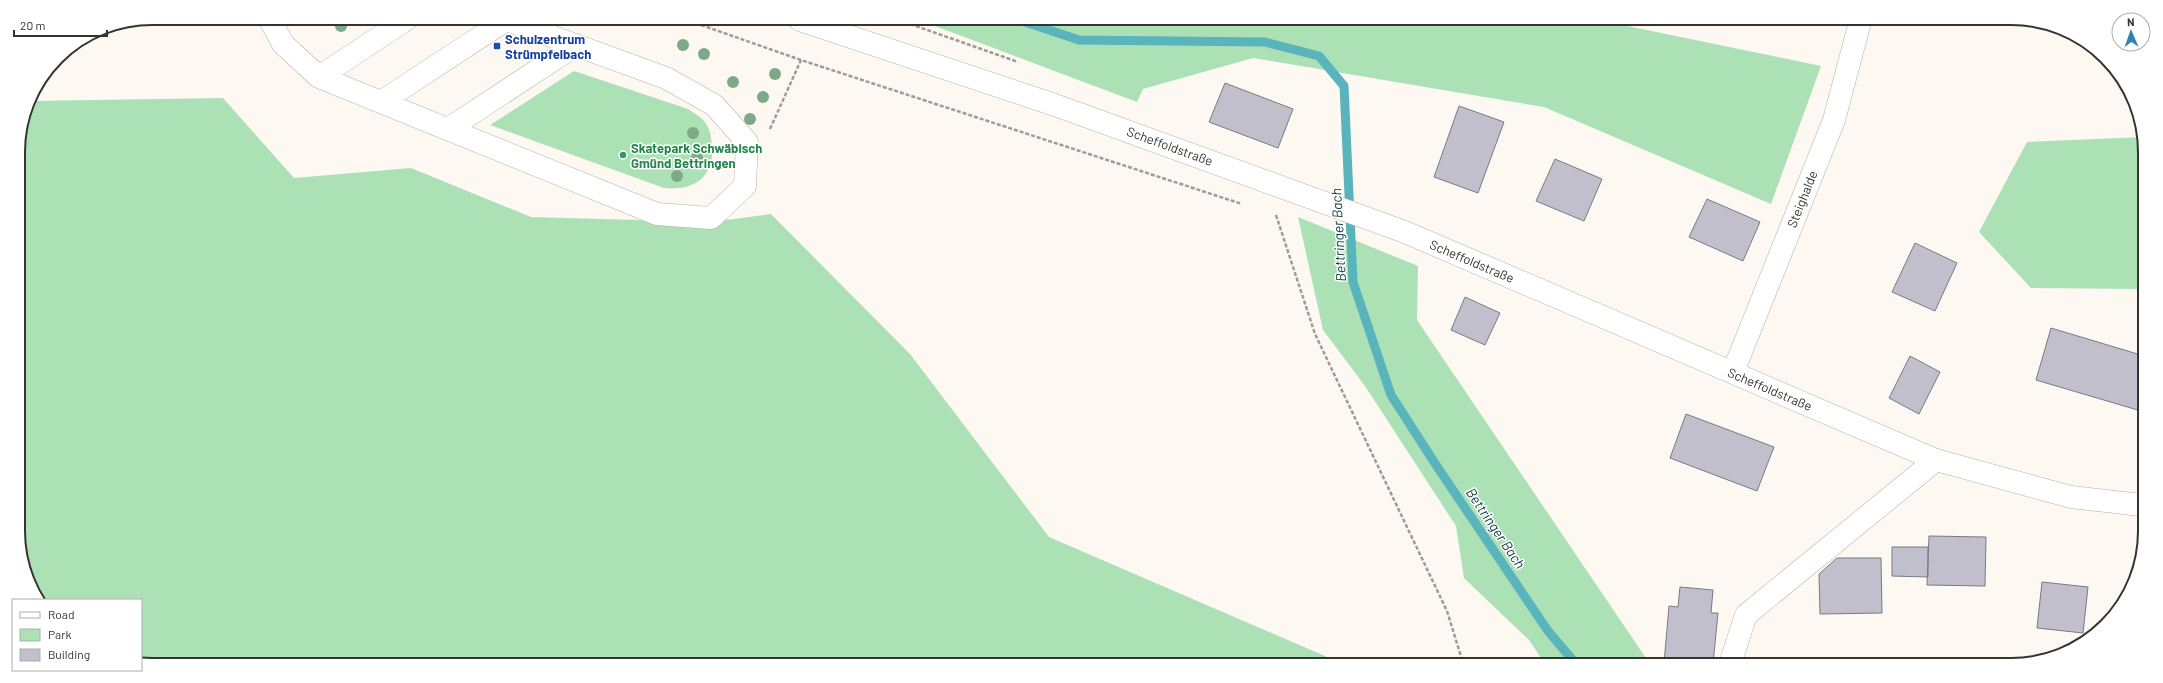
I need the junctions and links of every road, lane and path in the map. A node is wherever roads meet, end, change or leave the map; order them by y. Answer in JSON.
{"nodes":[{"id":1,"x":273,"y":25,"type":"edge"},
{"id":2,"x":398,"y":25,"type":"edge"},
{"id":3,"x":496,"y":25,"type":"edge"},
{"id":4,"x":521,"y":25,"type":"edge"},
{"id":5,"x":701,"y":25,"type":"edge"},
{"id":6,"x":815,"y":25,"type":"edge"},
{"id":7,"x":1859,"y":25,"type":"edge"},
{"id":8,"x":576,"y":45,"type":"junction"},
{"id":9,"x":801,"y":60,"type":"junction"},
{"id":10,"x":319,"y":77,"type":"junction"},
{"id":11,"x":381,"y":102,"type":"junction"},
{"id":12,"x":448,"y":129,"type":"junction"},
{"id":13,"x":770,"y":130,"type":"dead end"},
{"id":14,"x":1307,"y":195,"type":"junction"},
{"id":15,"x":1246,"y":205,"type":"dead end"},
{"id":16,"x":1268,"y":213,"type":"dead end"},
{"id":17,"x":1276,"y":215,"type":"junction"},
{"id":18,"x":1732,"y":372,"type":"junction"},
{"id":19,"x":1936,"y":460,"type":"junction"},
{"id":20,"x":2138,"y":505,"type":"edge"},
{"id":21,"x":1461,"y":658,"type":"edge"},
{"id":22,"x":1732,"y":658,"type":"edge"}],
"edges":[{"from":1,"to":10,"type":"main road"},
{"from":2,"to":10,"type":"main road"},
{"from":3,"to":11,"type":"main road"},
{"from":4,"to":8,"type":"main road"},
{"from":5,"to":9,"type":"path"},
{"from":6,"to":14,"type":"main road","name":"Scheffoldstraße"},
{"from":7,"to":18,"type":"main road","name":"Steighalde"},
{"from":8,"to":12,"type":"main road"},
{"from":8,"to":12,"type":"main road"},
{"from":9,"to":13,"type":"path"},
{"from":9,"to":15,"type":"path"},
{"from":10,"to":11,"type":"main road"},
{"from":11,"to":12,"type":"main road"},
{"from":14,"to":17,"type":"path"},
{"from":14,"to":18,"type":"main road","name":"Scheffoldstraße"},
{"from":16,"to":17,"type":"path"},
{"from":17,"to":21,"type":"path"},
{"from":18,"to":19,"type":"main road","name":"Scheffoldstraße"},
{"from":19,"to":20,"type":"main road","name":"Scheffoldstraße"},
{"from":19,"to":22,"type":"main road"}]}
